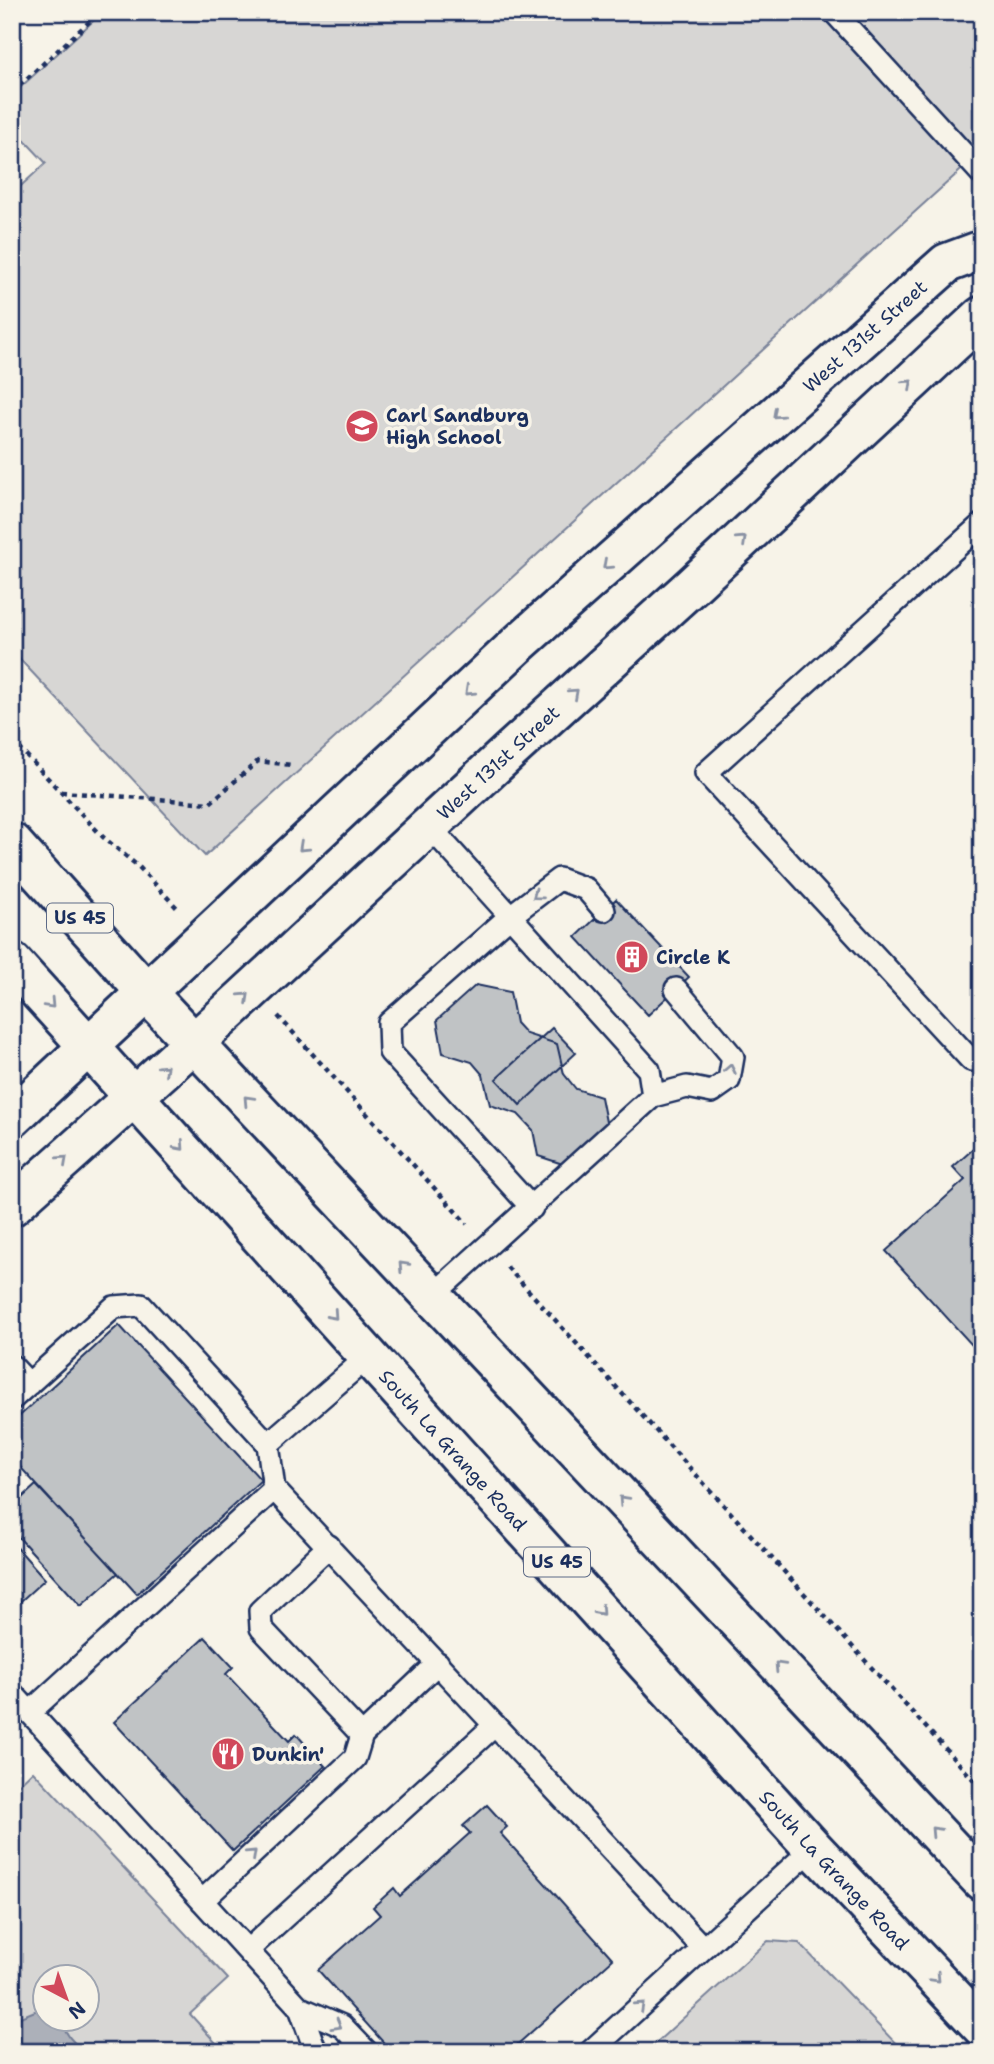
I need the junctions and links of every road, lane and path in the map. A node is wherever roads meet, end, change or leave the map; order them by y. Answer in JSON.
{"nodes":[{"id":1,"x":100,"y":12,"type":"edge"},
{"id":2,"x":834,"y":12,"type":"edge"},
{"id":3,"x":12,"y":92,"type":"edge"},
{"id":4,"x":982,"y":174,"type":"edge"},
{"id":5,"x":982,"y":250,"type":"edge"},
{"id":6,"x":982,"y":316,"type":"edge"},
{"id":7,"x":982,"y":524,"type":"edge"},
{"id":8,"x":12,"y":740,"type":"edge"},
{"id":9,"x":291,"y":765,"type":"dead end"},
{"id":10,"x":61,"y":792,"type":"junction"},
{"id":11,"x":429,"y":826,"type":"junction"},
{"id":12,"x":12,"y":843,"type":"edge"},
{"id":13,"x":139,"y":867,"type":"dead end"},
{"id":14,"x":604,"y":910,"type":"dead end"},
{"id":15,"x":509,"y":917,"type":"junction"},
{"id":16,"x":12,"y":962,"type":"edge"},
{"id":17,"x":676,"y":989,"type":"dead end"},
{"id":18,"x":147,"y":993,"type":"junction"},
{"id":19,"x":193,"y":1042,"type":"junction"},
{"id":20,"x":303,"y":1044,"type":"dead end"},
{"id":21,"x":88,"y":1045,"type":"junction"},
{"id":22,"x":971,"y":1060,"type":"dead end"},
{"id":23,"x":134,"y":1096,"type":"junction"},
{"id":24,"x":653,"y":1096,"type":"junction"},
{"id":25,"x":12,"y":1118,"type":"edge"},
{"id":26,"x":12,"y":1206,"type":"edge"},
{"id":27,"x":532,"y":1208,"type":"junction"},
{"id":28,"x":487,"y":1248,"type":"junction"},
{"id":29,"x":432,"y":1296,"type":"junction"},
{"id":30,"x":370,"y":1355,"type":"junction"},
{"id":31,"x":12,"y":1366,"type":"edge"},
{"id":32,"x":29,"y":1384,"type":"junction"},
{"id":33,"x":12,"y":1399,"type":"edge"},
{"id":34,"x":268,"y":1444,"type":"junction"},
{"id":35,"x":274,"y":1489,"type":"junction"},
{"id":36,"x":329,"y":1546,"type":"junction"},
{"id":37,"x":438,"y":1663,"type":"junction"},
{"id":38,"x":12,"y":1693,"type":"edge"},
{"id":39,"x":30,"y":1712,"type":"junction"},
{"id":40,"x":495,"y":1725,"type":"junction"},
{"id":41,"x":362,"y":1735,"type":"junction"},
{"id":42,"x":982,"y":1789,"type":"edge"},
{"id":43,"x":813,"y":1847,"type":"junction"},
{"id":44,"x":982,"y":1881,"type":"edge"},
{"id":45,"x":202,"y":1900,"type":"junction"},
{"id":46,"x":703,"y":1948,"type":"junction"},
{"id":47,"x":248,"y":1950,"type":"junction"},
{"id":48,"x":300,"y":2008,"type":"junction"},
{"id":49,"x":982,"y":2026,"type":"edge"},
{"id":50,"x":316,"y":2052,"type":"edge"},
{"id":51,"x":367,"y":2052,"type":"edge"},
{"id":52,"x":590,"y":2052,"type":"edge"}],
"edges":[{"from":1,"to":3,"type":"path"},
{"from":2,"to":4,"type":"lane"},
{"from":5,"to":18,"type":"main road","name":"West 131st Street","one_way":true},
{"from":11,"to":6,"type":"main road","name":"West 131st Street","one_way":true},
{"from":7,"to":22,"type":"lane"},
{"from":8,"to":10,"type":"path"},
{"from":9,"to":10,"type":"path"},
{"from":10,"to":13,"type":"path"},
{"from":11,"to":15,"type":"lane"},
{"from":19,"to":11,"type":"main road","name":"West 131st Street","one_way":true},
{"from":12,"to":18,"type":"main road","number":"US 45"},
{"from":14,"to":15,"type":"lane","one_way":true},
{"from":15,"to":24,"type":"lane"},
{"from":15,"to":27,"type":"lane"},
{"from":16,"to":21,"type":"main road","name":"South La Grange Road","number":"US 45","one_way":true},
{"from":24,"to":17,"type":"lane","one_way":true},
{"from":18,"to":19,"type":"main road","number":"US 45"},
{"from":18,"to":21,"type":"main road","name":"West 131st Street"},
{"from":23,"to":19,"type":"main road","name":"West 131st Street","one_way":true},
{"from":29,"to":19,"type":"main road","number":"US 45","one_way":true},
{"from":20,"to":28,"type":"path"},
{"from":21,"to":23,"type":"main road","name":"South La Grange Road","number":"US 45"},
{"from":21,"to":25,"type":"main road","name":"West 131st Street"},
{"from":26,"to":23,"type":"main road","name":"West 131st Street","one_way":true},
{"from":23,"to":30,"type":"main road","name":"South La Grange Road","number":"US 45","one_way":true},
{"from":24,"to":27,"type":"lane"},
{"from":27,"to":28,"type":"lane"},
{"from":28,"to":29,"type":"lane"},
{"from":28,"to":42,"type":"path"},
{"from":44,"to":29,"type":"main road","number":"US 45","one_way":true},
{"from":30,"to":34,"type":"lane"},
{"from":30,"to":43,"type":"main road","name":"South La Grange Road","number":"US 45","one_way":true},
{"from":31,"to":32,"type":"lane"},
{"from":32,"to":33,"type":"lane"},
{"from":32,"to":34,"type":"lane"},
{"from":34,"to":35,"type":"lane"},
{"from":35,"to":36,"type":"lane"},
{"from":35,"to":39,"type":"lane"},
{"from":36,"to":37,"type":"lane"},
{"from":36,"to":41,"type":"lane"},
{"from":37,"to":40,"type":"lane"},
{"from":37,"to":41,"type":"lane"},
{"from":38,"to":39,"type":"lane"},
{"from":39,"to":45,"type":"lane"},
{"from":40,"to":46,"type":"lane"},
{"from":40,"to":47,"type":"lane"},
{"from":45,"to":41,"type":"lane","one_way":true},
{"from":43,"to":46,"type":"lane"},
{"from":43,"to":49,"type":"main road","name":"South La Grange Road","number":"US 45","one_way":true},
{"from":45,"to":47,"type":"lane"},
{"from":52,"to":46,"type":"lane","one_way":true},
{"from":47,"to":48,"type":"lane"},
{"from":48,"to":50,"type":"lane"},
{"from":48,"to":51,"type":"lane","one_way":true}]}
